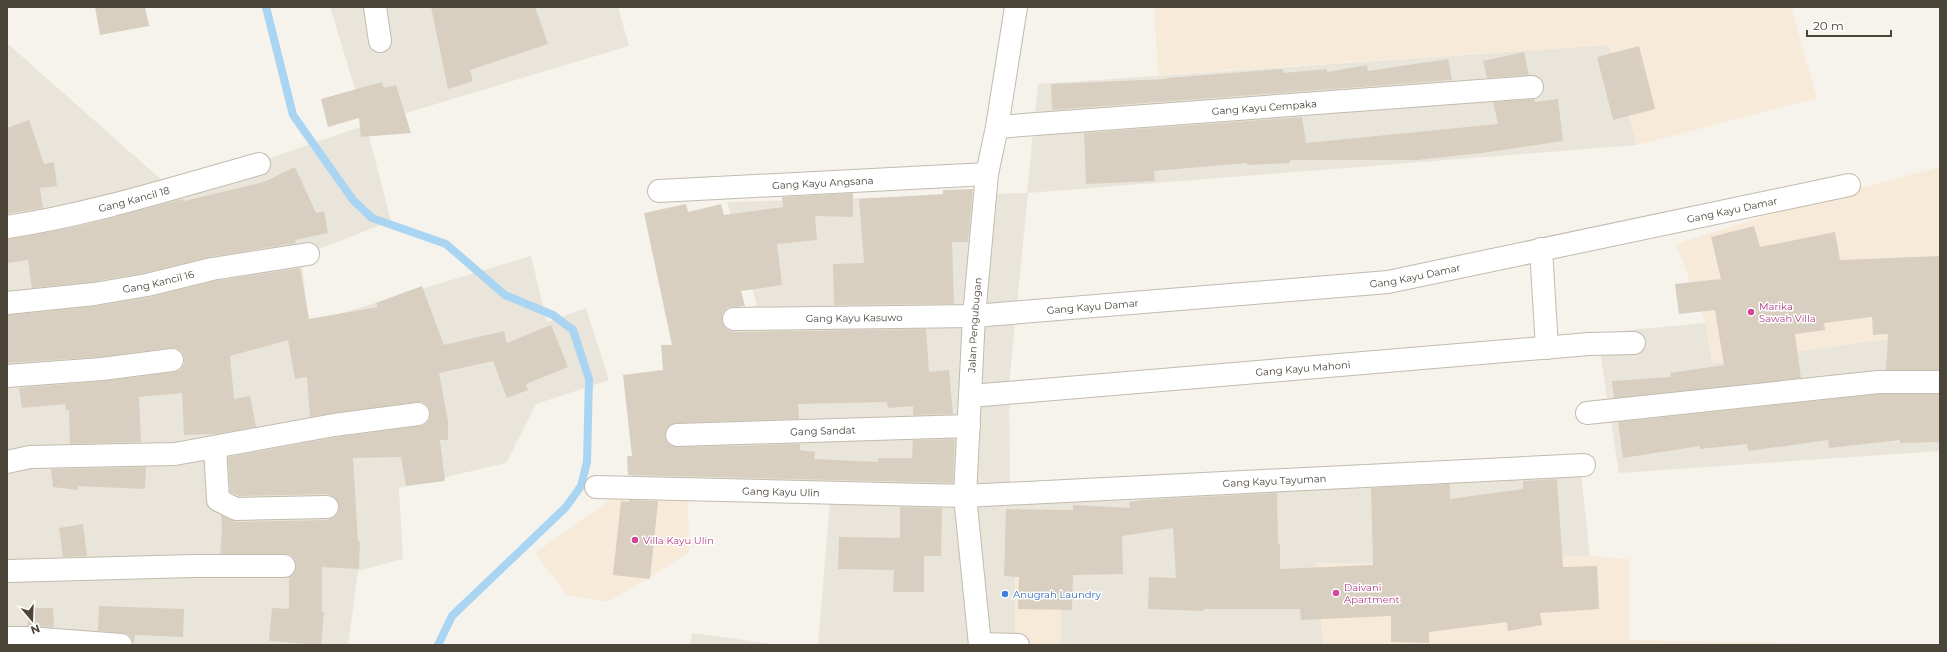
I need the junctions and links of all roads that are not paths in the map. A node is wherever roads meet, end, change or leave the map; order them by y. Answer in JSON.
{"nodes":[{"id":1,"x":374,"y":7,"type":"edge"},
{"id":2,"x":1016,"y":7,"type":"edge"},
{"id":3,"x":380,"y":41,"type":"dead end"},
{"id":4,"x":1532,"y":87,"type":"dead end"},
{"id":5,"x":997,"y":127,"type":"junction"},
{"id":6,"x":259,"y":164,"type":"dead end"},
{"id":7,"x":986,"y":174,"type":"junction"},
{"id":8,"x":1849,"y":185,"type":"dead end"},
{"id":9,"x":659,"y":191,"type":"dead end"},
{"id":10,"x":7,"y":226,"type":"edge"},
{"id":11,"x":1541,"y":249,"type":"junction"},
{"id":12,"x":308,"y":254,"type":"dead end"},
{"id":13,"x":7,"y":303,"type":"edge"},
{"id":14,"x":974,"y":316,"type":"junction"},
{"id":15,"x":734,"y":319,"type":"dead end"},
{"id":16,"x":1634,"y":343,"type":"dead end"},
{"id":17,"x":1547,"y":348,"type":"junction"},
{"id":18,"x":172,"y":360,"type":"dead end"},
{"id":19,"x":7,"y":376,"type":"edge"},
{"id":20,"x":1940,"y":382,"type":"edge"},
{"id":21,"x":971,"y":396,"type":"junction"},
{"id":22,"x":1587,"y":413,"type":"dead end"},
{"id":23,"x":418,"y":414,"type":"dead end"},
{"id":24,"x":969,"y":426,"type":"junction"},
{"id":25,"x":676,"y":435,"type":"dead end"},
{"id":26,"x":215,"y":447,"type":"junction"},
{"id":27,"x":7,"y":462,"type":"edge"},
{"id":28,"x":1584,"y":465,"type":"dead end"},
{"id":29,"x":596,"y":487,"type":"dead end"},
{"id":30,"x":965,"y":496,"type":"junction"},
{"id":31,"x":327,"y":507,"type":"dead end"},
{"id":32,"x":284,"y":566,"type":"dead end"},
{"id":33,"x":7,"y":571,"type":"edge"},
{"id":34,"x":7,"y":638,"type":"edge"},
{"id":35,"x":121,"y":645,"type":"edge"},
{"id":36,"x":980,"y":645,"type":"edge"},
{"id":37,"x":1018,"y":645,"type":"edge"}],
"edges":[{"from":1,"to":3,"type":"street"},
{"from":2,"to":5,"type":"street","name":"Jalan Pengubugan"},
{"from":4,"to":5,"type":"street","name":"Gang Kayu Cempaka"},
{"from":5,"to":7,"type":"street","name":"Jalan Pengubugan"},
{"from":6,"to":10,"type":"street","name":"Gang Kancil 18"},
{"from":7,"to":9,"type":"street","name":"Gang Kayu Angsana"},
{"from":7,"to":14,"type":"street","name":"Jalan Pengubugan"},
{"from":8,"to":11,"type":"street","name":"Gang Kayu Damar"},
{"from":11,"to":14,"type":"street","name":"Gang Kayu Damar"},
{"from":11,"to":17,"type":"street"},
{"from":12,"to":13,"type":"street","name":"Gang Kancil 16"},
{"from":14,"to":15,"type":"street","name":"Gang Kayu Kasuwo"},
{"from":14,"to":21,"type":"street","name":"Jalan Pengubugan"},
{"from":16,"to":17,"type":"street","name":"Gang Kayu Mahoni"},
{"from":17,"to":21,"type":"street","name":"Gang Kayu Mahoni"},
{"from":18,"to":19,"type":"street"},
{"from":20,"to":22,"type":"street"},
{"from":21,"to":24,"type":"street","name":"Jalan Pengubugan"},
{"from":23,"to":26,"type":"street"},
{"from":24,"to":25,"type":"street","name":"Gang Sandat"},
{"from":24,"to":30,"type":"street","name":"Jalan Pengubugan"},
{"from":26,"to":27,"type":"street"},
{"from":26,"to":31,"type":"street"},
{"from":28,"to":30,"type":"street","name":"Gang Kayu Tayuman"},
{"from":29,"to":30,"type":"street","name":"Gang Kayu Ulin"},
{"from":30,"to":36,"type":"street","name":"Jalan Pengubugan"},
{"from":32,"to":33,"type":"street"},
{"from":34,"to":35,"type":"street"},
{"from":36,"to":37,"type":"street"}]}
